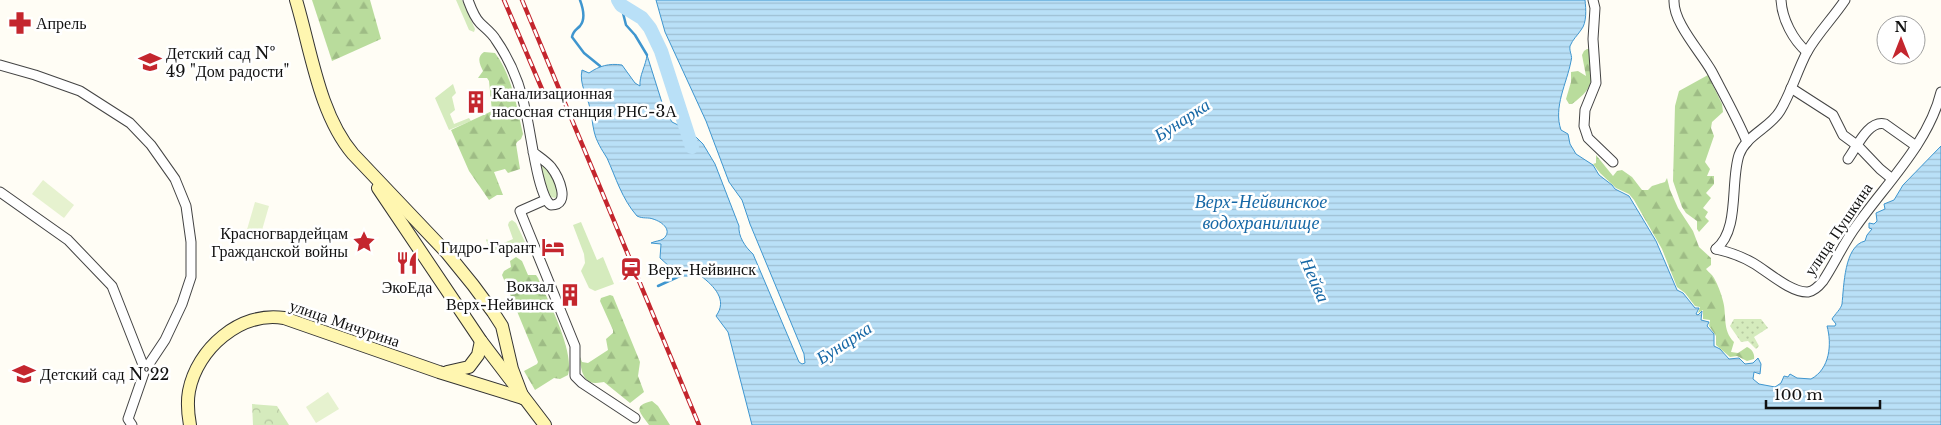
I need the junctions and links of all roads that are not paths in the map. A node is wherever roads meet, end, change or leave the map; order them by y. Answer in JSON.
{"nodes":[{"id":1,"x":296,"y":0,"type":"edge"},
{"id":2,"x":468,"y":0,"type":"edge"},
{"id":3,"x":1593,"y":0,"type":"edge"},
{"id":4,"x":1674,"y":0,"type":"edge"},
{"id":5,"x":1780,"y":0,"type":"edge"},
{"id":6,"x":1845,"y":0,"type":"edge"},
{"id":7,"x":1807,"y":52,"type":"junction"},
{"id":8,"x":0,"y":65,"type":"edge"},
{"id":9,"x":1791,"y":88,"type":"junction"},
{"id":10,"x":1941,"y":92,"type":"edge"},
{"id":11,"x":1747,"y":142,"type":"junction"},
{"id":12,"x":1858,"y":146,"type":"junction"},
{"id":13,"x":1916,"y":146,"type":"junction"},
{"id":14,"x":533,"y":152,"type":"junction"},
{"id":15,"x":1848,"y":159,"type":"dead end"},
{"id":16,"x":1613,"y":162,"type":"dead end"},
{"id":17,"x":1892,"y":178,"type":"junction"},
{"id":18,"x":0,"y":192,"type":"edge"},
{"id":19,"x":546,"y":200,"type":"junction"},
{"id":20,"x":404,"y":214,"type":"junction"},
{"id":21,"x":481,"y":340,"type":"junction"},
{"id":22,"x":507,"y":347,"type":"junction"},
{"id":23,"x":501,"y":368,"type":"junction"},
{"id":24,"x":145,"y":370,"type":"junction"},
{"id":25,"x":439,"y":372,"type":"junction"},
{"id":26,"x":480,"y":384,"type":"junction"},
{"id":27,"x":523,"y":398,"type":"junction"},
{"id":28,"x":635,"y":418,"type":"dead end"},
{"id":29,"x":132,"y":425,"type":"edge"},
{"id":30,"x":190,"y":425,"type":"edge"},
{"id":31,"x":545,"y":425,"type":"edge"}],
"edges":[{"from":1,"to":20,"type":"street"},
{"from":2,"to":14,"type":"street"},
{"from":3,"to":16,"type":"street"},
{"from":4,"to":11,"type":"street"},
{"from":5,"to":7,"type":"street"},
{"from":6,"to":7,"type":"street"},
{"from":7,"to":9,"type":"street"},
{"from":8,"to":24,"type":"street"},
{"from":9,"to":11,"type":"street"},
{"from":9,"to":12,"type":"street"},
{"from":10,"to":13,"type":"street","name":"улица Пушкина"},
{"from":11,"to":17,"type":"street","name":"улица Пушкина"},
{"from":12,"to":13,"type":"street"},
{"from":12,"to":15,"type":"street"},
{"from":12,"to":17,"type":"street"},
{"from":13,"to":17,"type":"street","name":"улица Пушкина"},
{"from":14,"to":19,"type":"street"},
{"from":14,"to":19,"type":"street"},
{"from":18,"to":24,"type":"street"},
{"from":19,"to":28,"type":"street"},
{"from":20,"to":21,"type":"street"},
{"from":20,"to":22,"type":"street"},
{"from":21,"to":23,"type":"street"},
{"from":21,"to":25,"type":"street"},
{"from":22,"to":23,"type":"street"},
{"from":22,"to":27,"type":"street"},
{"from":23,"to":26,"type":"street"},
{"from":23,"to":27,"type":"street"},
{"from":24,"to":29,"type":"street"},
{"from":25,"to":26,"type":"street","name":"улица Мичурина"},
{"from":25,"to":30,"type":"street","name":"улица Мичурина"},
{"from":26,"to":27,"type":"street","name":"улица Мичурина"},
{"from":27,"to":31,"type":"street"}]}
